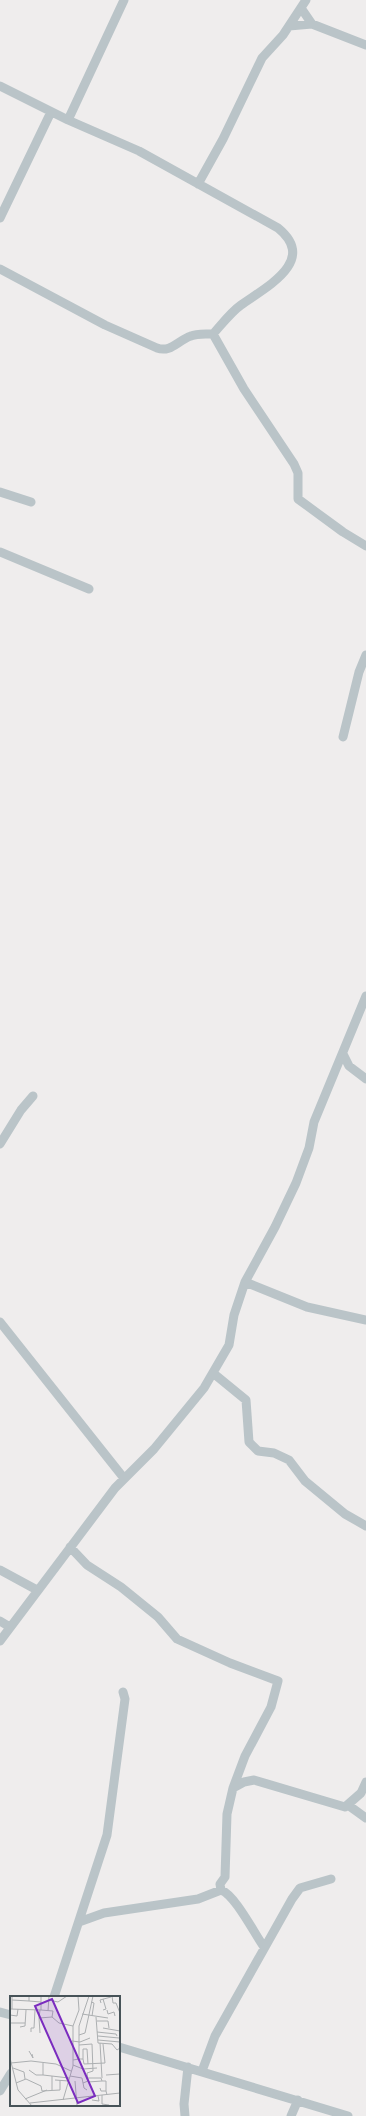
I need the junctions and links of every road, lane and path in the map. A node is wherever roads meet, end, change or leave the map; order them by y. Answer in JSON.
{"nodes":[{"id":1,"x":124,"y":0,"type":"edge"},
{"id":2,"x":306,"y":0,"type":"edge"},
{"id":3,"x":301,"y":8,"type":"junction"},
{"id":4,"x":312,"y":24,"type":"junction"},
{"id":5,"x":290,"y":26,"type":"junction"},
{"id":6,"x":366,"y":45,"type":"edge"},
{"id":7,"x":0,"y":86,"type":"edge"},
{"id":8,"x":51,"y":112,"type":"junction"},
{"id":9,"x":68,"y":120,"type":"junction"},
{"id":10,"x":198,"y":184,"type":"junction"},
{"id":11,"x":0,"y":218,"type":"edge"},
{"id":12,"x":0,"y":270,"type":"edge"},
{"id":13,"x":213,"y":334,"type":"junction"},
{"id":14,"x":0,"y":492,"type":"edge"},
{"id":15,"x":31,"y":502,"type":"dead end"},
{"id":16,"x":366,"y":546,"type":"edge"},
{"id":17,"x":0,"y":552,"type":"edge"},
{"id":18,"x":89,"y":589,"type":"dead end"},
{"id":19,"x":366,"y":655,"type":"edge"},
{"id":20,"x":343,"y":737,"type":"dead end"},
{"id":21,"x":366,"y":996,"type":"edge"},
{"id":22,"x":343,"y":1054,"type":"junction"},
{"id":23,"x":349,"y":1066,"type":"junction"},
{"id":24,"x":337,"y":1067,"type":"junction"},
{"id":25,"x":366,"y":1078,"type":"edge"},
{"id":26,"x":33,"y":1096,"type":"dead end"},
{"id":27,"x":0,"y":1144,"type":"edge"},
{"id":28,"x":245,"y":1282,"type":"junction"},
{"id":29,"x":366,"y":1320,"type":"edge"},
{"id":30,"x":0,"y":1322,"type":"edge"},
{"id":31,"x":213,"y":1372,"type":"junction"},
{"id":32,"x":123,"y":1478,"type":"junction"},
{"id":33,"x":366,"y":1526,"type":"edge"},
{"id":34,"x":70,"y":1547,"type":"junction"},
{"id":35,"x":0,"y":1570,"type":"edge"},
{"id":36,"x":37,"y":1590,"type":"junction"},
{"id":37,"x":0,"y":1621,"type":"edge"},
{"id":38,"x":10,"y":1627,"type":"junction"},
{"id":39,"x":0,"y":1641,"type":"edge"},
{"id":40,"x":123,"y":1692,"type":"dead end"},
{"id":41,"x":366,"y":1782,"type":"edge"},
{"id":42,"x":233,"y":1788,"type":"junction"},
{"id":43,"x":348,"y":1804,"type":"junction"},
{"id":44,"x":366,"y":1818,"type":"edge"},
{"id":45,"x":331,"y":1879,"type":"dead end"},
{"id":46,"x":221,"y":1890,"type":"junction"},
{"id":47,"x":79,"y":1922,"type":"junction"},
{"id":48,"x":264,"y":1947,"type":"junction"},
{"id":49,"x":54,"y":1996,"type":"edge"},
{"id":50,"x":0,"y":2012,"type":"edge"},
{"id":51,"x":10,"y":2015,"type":"edge"},
{"id":52,"x":120,"y":2047,"type":"edge"},
{"id":53,"x":188,"y":2068,"type":"junction"},
{"id":54,"x":202,"y":2072,"type":"junction"},
{"id":55,"x":10,"y":2075,"type":"edge"},
{"id":56,"x":0,"y":2091,"type":"edge"},
{"id":57,"x":298,"y":2100,"type":"junction"},
{"id":58,"x":185,"y":2116,"type":"edge"},
{"id":59,"x":292,"y":2116,"type":"edge"},
{"id":60,"x":348,"y":2116,"type":"edge"}],
"edges":[{"from":1,"to":9,"type":"street"},
{"from":2,"to":3,"type":"street"},
{"from":3,"to":4,"type":"street"},
{"from":3,"to":5,"type":"street"},
{"from":4,"to":5,"type":"street"},
{"from":4,"to":6,"type":"street"},
{"from":5,"to":10,"type":"street"},
{"from":7,"to":8,"type":"street"},
{"from":8,"to":9,"type":"street"},
{"from":8,"to":11,"type":"street"},
{"from":9,"to":10,"type":"street"},
{"from":10,"to":13,"type":"street"},
{"from":12,"to":13,"type":"street"},
{"from":13,"to":16,"type":"street"},
{"from":14,"to":15,"type":"street"},
{"from":17,"to":18,"type":"street"},
{"from":19,"to":20,"type":"street"},
{"from":21,"to":22,"type":"street"},
{"from":22,"to":23,"type":"street"},
{"from":22,"to":24,"type":"street"},
{"from":23,"to":24,"type":"street"},
{"from":23,"to":25,"type":"street"},
{"from":24,"to":28,"type":"street"},
{"from":26,"to":27,"type":"street"},
{"from":28,"to":29,"type":"street"},
{"from":28,"to":31,"type":"street"},
{"from":30,"to":32,"type":"street"},
{"from":31,"to":32,"type":"street"},
{"from":31,"to":33,"type":"street"},
{"from":32,"to":34,"type":"street"},
{"from":34,"to":36,"type":"street"},
{"from":34,"to":42,"type":"street"},
{"from":35,"to":36,"type":"street"},
{"from":36,"to":38,"type":"street"},
{"from":37,"to":38,"type":"street"},
{"from":38,"to":39,"type":"street"},
{"from":40,"to":47,"type":"street"},
{"from":41,"to":43,"type":"street"},
{"from":42,"to":43,"type":"street"},
{"from":42,"to":46,"type":"street"},
{"from":43,"to":44,"type":"street"},
{"from":45,"to":48,"type":"street"},
{"from":46,"to":47,"type":"street"},
{"from":46,"to":48,"type":"street"},
{"from":47,"to":49,"type":"street"},
{"from":48,"to":54,"type":"street"},
{"from":50,"to":51,"type":"street"},
{"from":52,"to":53,"type":"street"},
{"from":53,"to":54,"type":"street"},
{"from":53,"to":58,"type":"street"},
{"from":54,"to":57,"type":"street"},
{"from":55,"to":56,"type":"street"},
{"from":57,"to":59,"type":"street"},
{"from":57,"to":60,"type":"street"}]}
